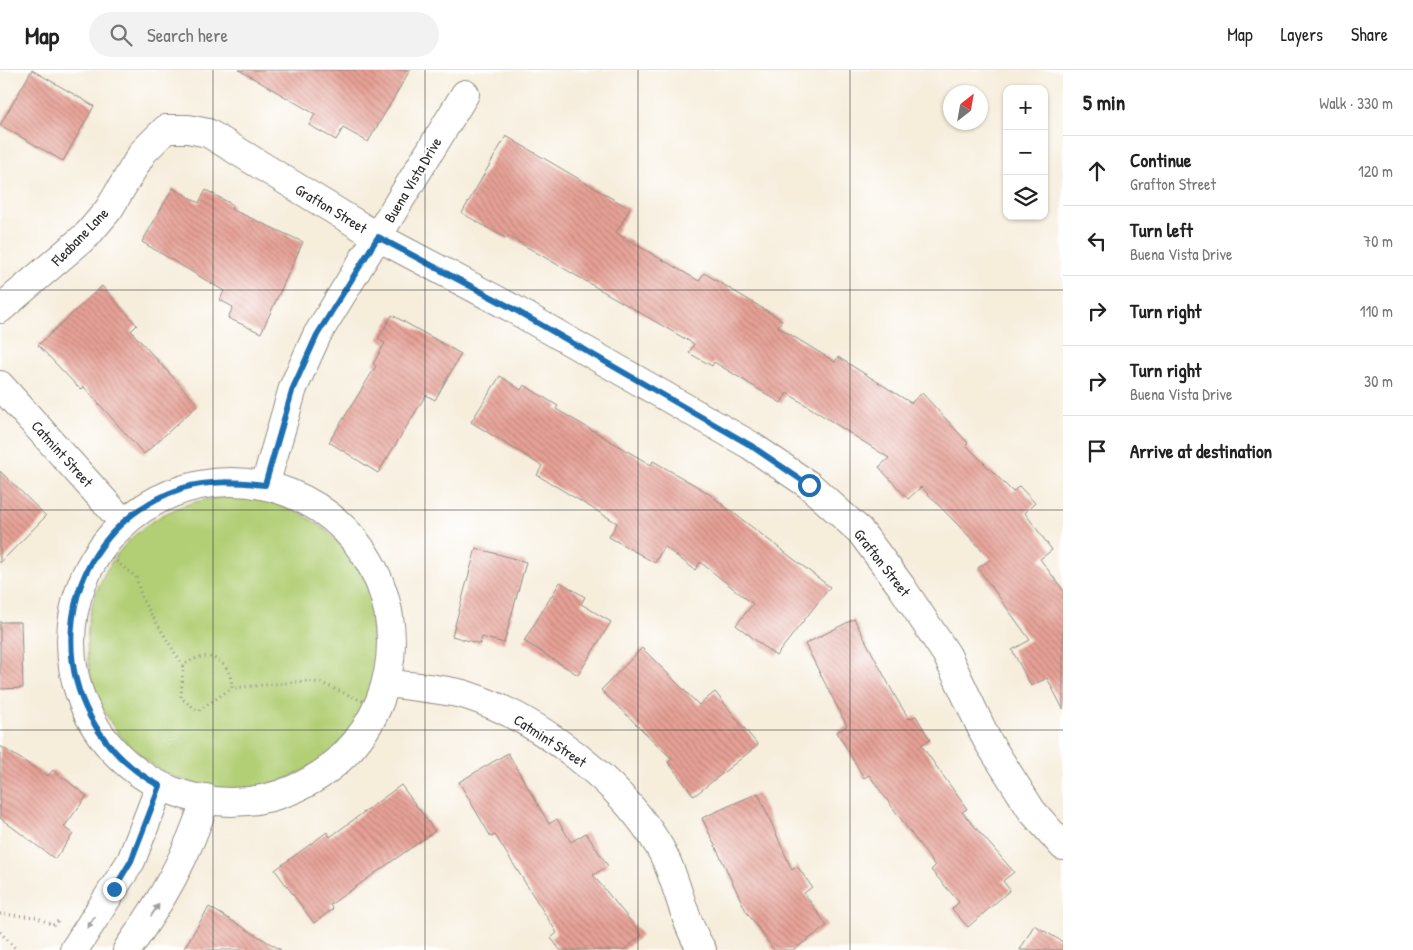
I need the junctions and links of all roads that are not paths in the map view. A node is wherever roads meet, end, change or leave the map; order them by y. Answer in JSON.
{"nodes":[{"id":1,"x":465,"y":94,"type":"dead end"},
{"id":2,"x":166,"y":129,"type":"joint"},
{"id":3,"x":378,"y":237,"type":"junction"},
{"id":4,"x":0,"y":310,"type":"edge"},
{"id":5,"x":0,"y":385,"type":"edge"},
{"id":6,"x":265,"y":485,"type":"junction"},
{"id":7,"x":124,"y":523,"type":"junction"},
{"id":8,"x":382,"y":695,"type":"junction"},
{"id":9,"x":160,"y":786,"type":"junction"},
{"id":10,"x":206,"y":798,"type":"junction"},
{"id":11,"x":1063,"y":846,"type":"edge"},
{"id":12,"x":74,"y":950,"type":"edge"},
{"id":13,"x":127,"y":950,"type":"edge"},
{"id":14,"x":702,"y":950,"type":"edge"}],
"edges":[{"from":1,"to":3,"type":"street","name":"Buena Vista Drive"},
{"from":2,"to":3,"type":"street","name":"Grafton Street"},
{"from":2,"to":4,"type":"street","name":"Fleabane Lane"},
{"from":3,"to":6,"type":"street","name":"Buena Vista Drive"},
{"from":3,"to":11,"type":"street","name":"Grafton Street"},
{"from":5,"to":7,"type":"street","name":"Catmint Street"},
{"from":6,"to":7,"type":"street"},
{"from":6,"to":8,"type":"street"},
{"from":7,"to":9,"type":"street"},
{"from":8,"to":10,"type":"street"},
{"from":8,"to":14,"type":"street","name":"Catmint Street"},
{"from":9,"to":10,"type":"street"},
{"from":9,"to":12,"type":"street","one_way":true},
{"from":13,"to":10,"type":"street","one_way":true}]}
